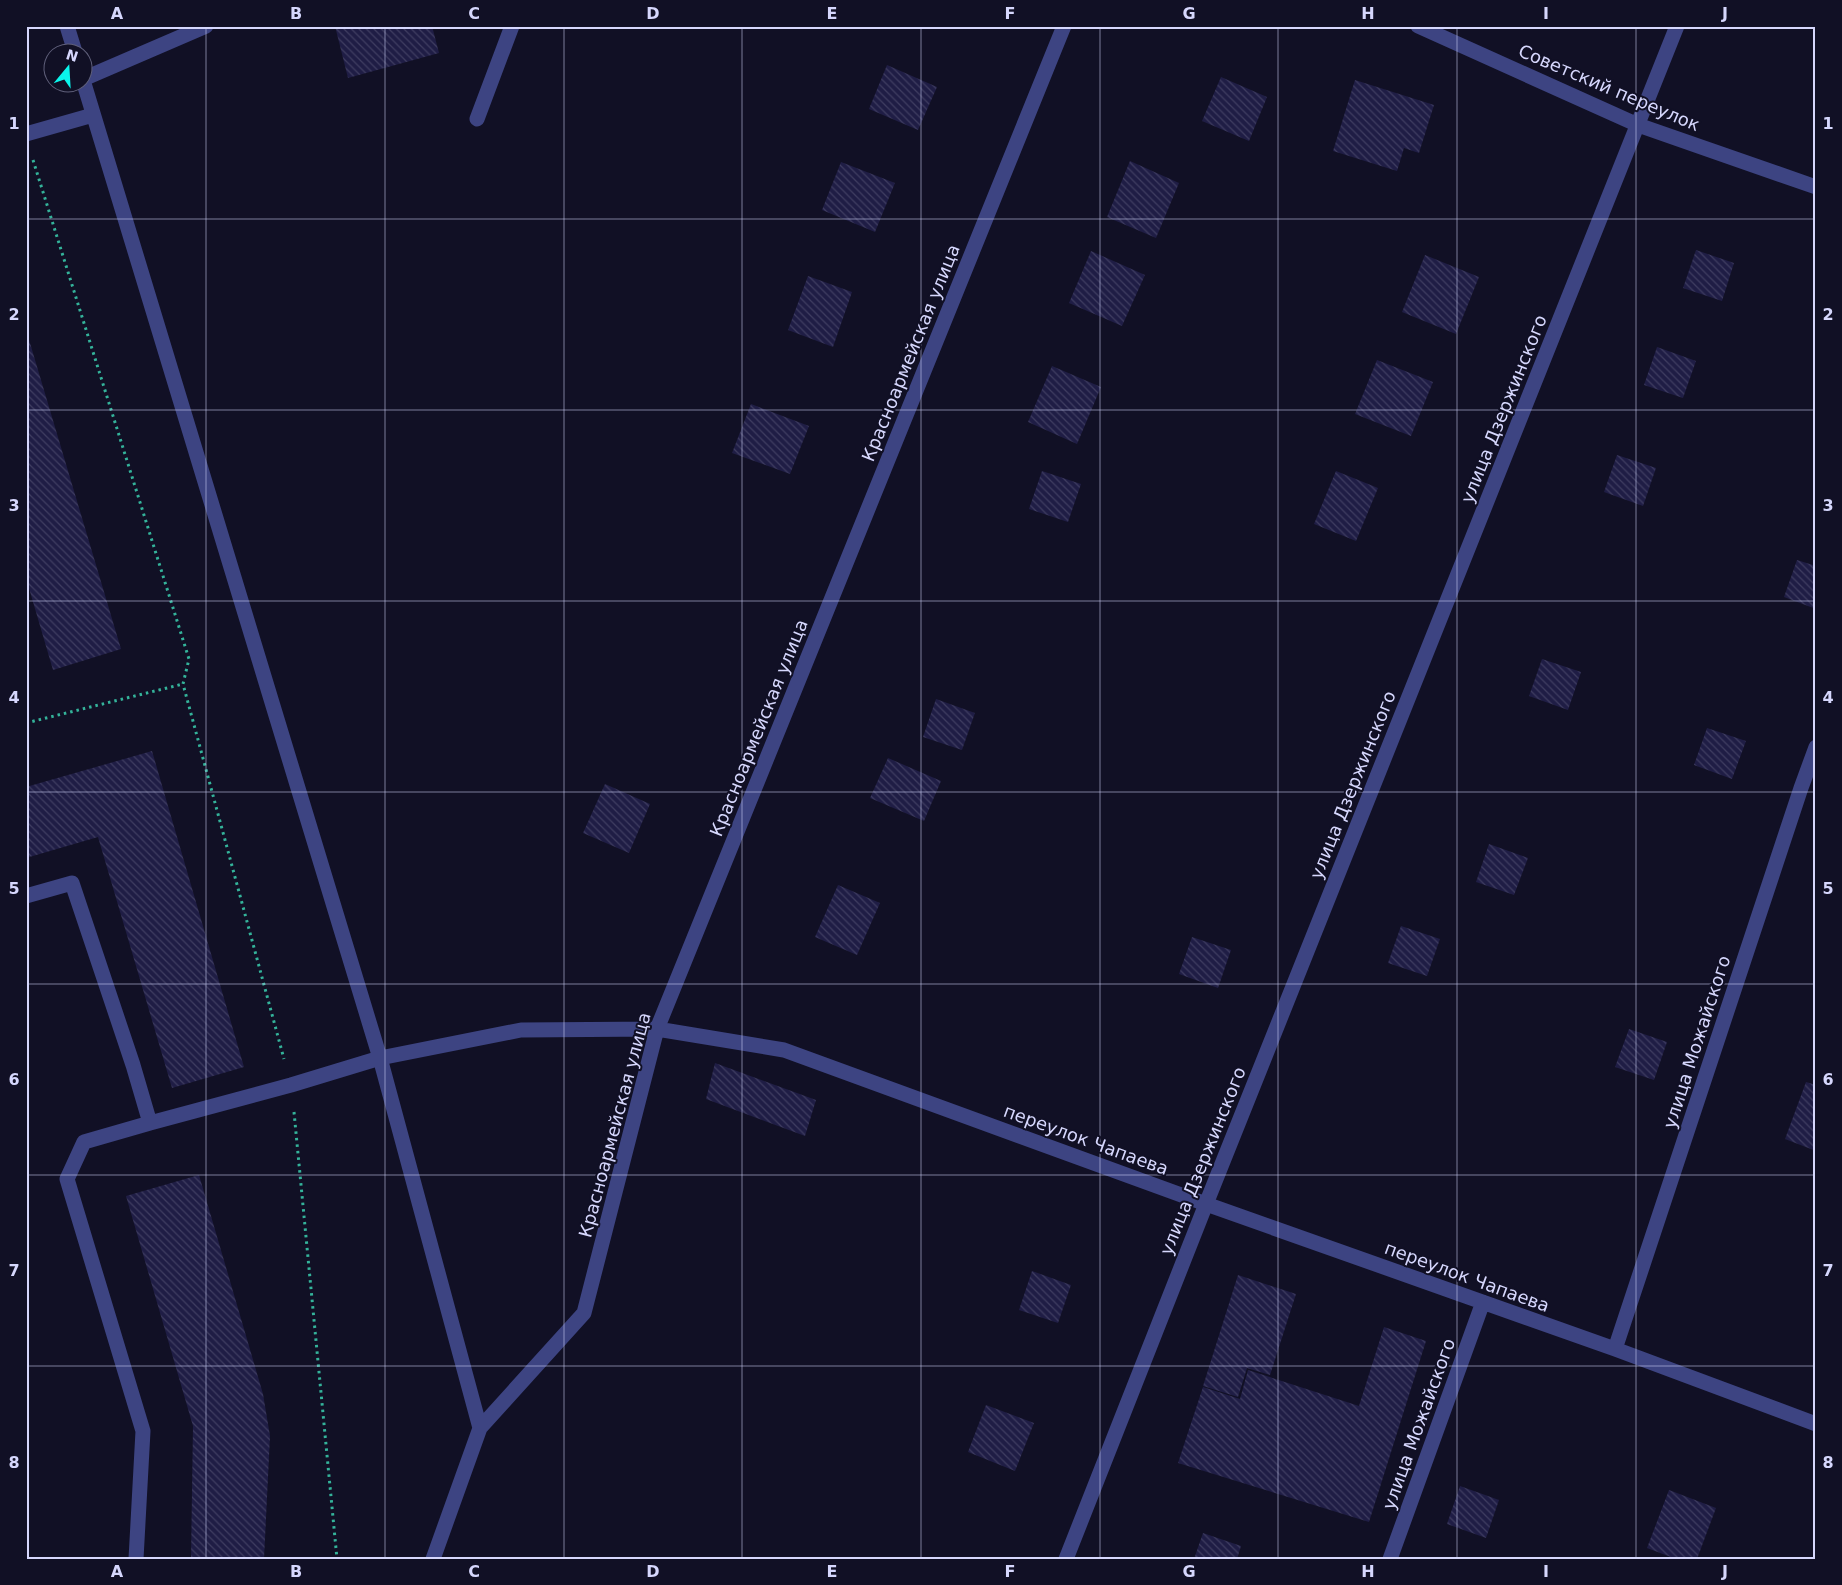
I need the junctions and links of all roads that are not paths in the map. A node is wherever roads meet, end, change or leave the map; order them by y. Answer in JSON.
{"nodes":[{"id":1,"x":67,"y":26,"type":"edge"},
{"id":2,"x":206,"y":26,"type":"edge"},
{"id":3,"x":512,"y":26,"type":"edge"},
{"id":4,"x":1064,"y":26,"type":"edge"},
{"id":5,"x":1418,"y":26,"type":"edge"},
{"id":6,"x":1677,"y":26,"type":"edge"},
{"id":7,"x":72,"y":42,"type":"edge"},
{"id":8,"x":92,"y":74,"type":"edge"},
{"id":9,"x":87,"y":92,"type":"edge"},
{"id":10,"x":93,"y":115,"type":"junction"},
{"id":11,"x":477,"y":119,"type":"dead end"},
{"id":12,"x":1638,"y":125,"type":"junction"},
{"id":13,"x":26,"y":134,"type":"edge"},
{"id":14,"x":1816,"y":187,"type":"edge"},
{"id":15,"x":1816,"y":747,"type":"edge"},
{"id":16,"x":26,"y":896,"type":"edge"},
{"id":17,"x":657,"y":1029,"type":"junction"},
{"id":18,"x":380,"y":1058,"type":"junction"},
{"id":19,"x":150,"y":1123,"type":"junction"},
{"id":20,"x":1206,"y":1204,"type":"junction"},
{"id":21,"x":1483,"y":1302,"type":"junction"},
{"id":22,"x":1615,"y":1349,"type":"junction"},
{"id":23,"x":1816,"y":1424,"type":"edge"},
{"id":24,"x":480,"y":1428,"type":"junction"},
{"id":25,"x":136,"y":1559,"type":"edge"},
{"id":26,"x":433,"y":1559,"type":"edge"},
{"id":27,"x":1066,"y":1559,"type":"edge"},
{"id":28,"x":1390,"y":1559,"type":"edge"}],
"edges":[{"from":1,"to":7,"type":"street"},
{"from":2,"to":8,"type":"street"},
{"from":3,"to":11,"type":"street"},
{"from":4,"to":17,"type":"street","name":"Красноармейская улица"},
{"from":5,"to":12,"type":"street","name":"Советский переулок"},
{"from":6,"to":12,"type":"street","name":"улица Дзержинского"},
{"from":9,"to":10,"type":"street"},
{"from":10,"to":13,"type":"street"},
{"from":10,"to":18,"type":"street"},
{"from":12,"to":14,"type":"street","name":"Советский переулок"},
{"from":12,"to":20,"type":"street","name":"улица Дзержинского"},
{"from":15,"to":22,"type":"street","name":"улица Можайского"},
{"from":16,"to":19,"type":"street"},
{"from":17,"to":18,"type":"street","name":"переулок Чапаева"},
{"from":17,"to":20,"type":"street","name":"переулок Чапаева"},
{"from":17,"to":24,"type":"street","name":"Красноармейская улица"},
{"from":18,"to":19,"type":"street","name":"переулок Чапаева"},
{"from":18,"to":24,"type":"street"},
{"from":19,"to":25,"type":"street","name":"переулок Чапаева"},
{"from":20,"to":21,"type":"street","name":"переулок Чапаева"},
{"from":20,"to":27,"type":"street","name":"улица Дзержинского"},
{"from":21,"to":22,"type":"street","name":"переулок Чапаева"},
{"from":21,"to":28,"type":"street","name":"улица Можайского"},
{"from":22,"to":23,"type":"street","name":"переулок Чапаева"},
{"from":24,"to":26,"type":"street"}]}
